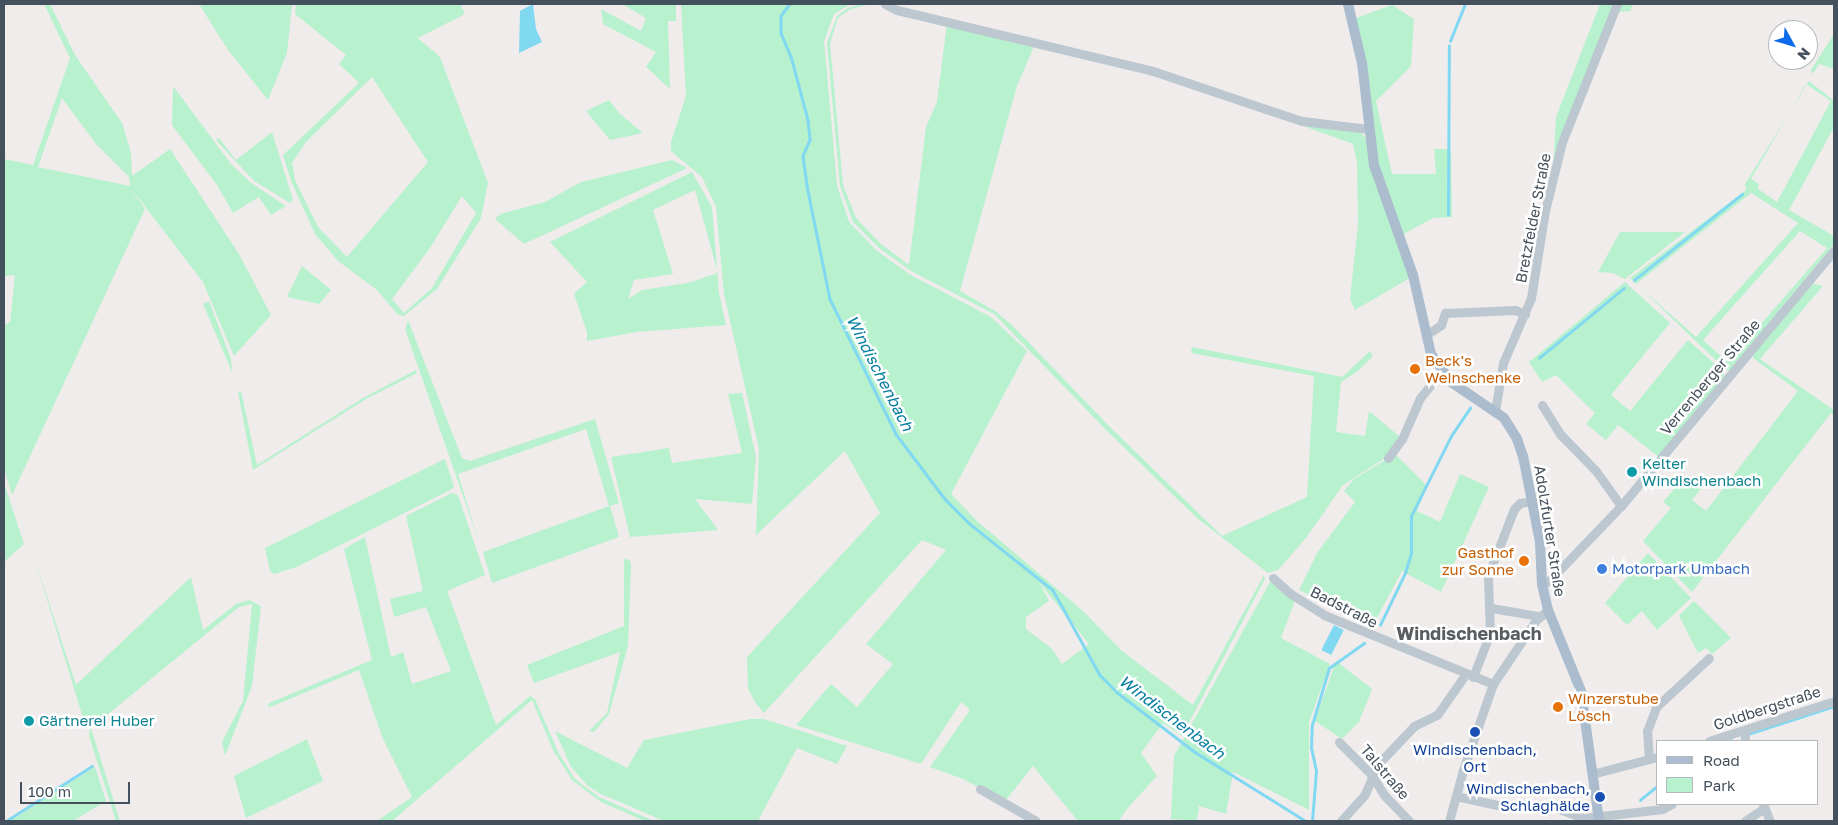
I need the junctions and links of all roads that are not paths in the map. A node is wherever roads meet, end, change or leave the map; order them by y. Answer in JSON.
{"nodes":[{"id":1,"x":885,"y":4,"type":"edge"},
{"id":2,"x":1348,"y":4,"type":"edge"},
{"id":3,"x":1617,"y":4,"type":"edge"},
{"id":4,"x":1369,"y":128,"type":"junction"},
{"id":5,"x":1834,"y":250,"type":"edge"},
{"id":6,"x":1525,"y":314,"type":"junction"},
{"id":7,"x":1426,"y":335,"type":"junction"},
{"id":8,"x":1441,"y":372,"type":"junction"},
{"id":9,"x":1542,"y":405,"type":"dead end"},
{"id":10,"x":1495,"y":411,"type":"junction"},
{"id":11,"x":1388,"y":458,"type":"dead end"},
{"id":12,"x":1533,"y":501,"type":"junction"},
{"id":13,"x":1621,"y":506,"type":"junction"},
{"id":14,"x":1273,"y":578,"type":"dead end"},
{"id":15,"x":1542,"y":584,"type":"junction"},
{"id":16,"x":1492,"y":608,"type":"junction"},
{"id":17,"x":1544,"y":613,"type":"junction"},
{"id":18,"x":1709,"y":658,"type":"dead end"},
{"id":19,"x":1469,"y":676,"type":"junction"},
{"id":20,"x":1493,"y":684,"type":"junction"},
{"id":21,"x":1834,"y":701,"type":"edge"},
{"id":22,"x":1745,"y":730,"type":"junction"},
{"id":23,"x":1712,"y":740,"type":"edge"},
{"id":24,"x":1745,"y":740,"type":"edge"},
{"id":25,"x":1339,"y":742,"type":"dead end"},
{"id":26,"x":1653,"y":758,"type":"edge"},
{"id":27,"x":1371,"y":774,"type":"junction"},
{"id":28,"x":1592,"y":774,"type":"junction"},
{"id":29,"x":980,"y":789,"type":"dead end"},
{"id":30,"x":1456,"y":796,"type":"junction"},
{"id":31,"x":1497,"y":805,"type":"dead end"},
{"id":32,"x":1548,"y":805,"type":"dead end"},
{"id":33,"x":1670,"y":805,"type":"edge"},
{"id":34,"x":1763,"y":806,"type":"edge"},
{"id":35,"x":1598,"y":819,"type":"edge"},
{"id":36,"x":1036,"y":821,"type":"edge"},
{"id":37,"x":1341,"y":821,"type":"edge"},
{"id":38,"x":1409,"y":821,"type":"edge"},
{"id":39,"x":1449,"y":821,"type":"edge"},
{"id":40,"x":1745,"y":821,"type":"edge"},
{"id":41,"x":1770,"y":821,"type":"edge"}],
"edges":[{"from":1,"to":4,"type":"street"},
{"from":2,"to":4,"type":"main road","name":"Adolzfurter Straße"},
{"from":3,"to":6,"type":"street","name":"Bretzfelder Straße"},
{"from":4,"to":7,"type":"main road","name":"Adolzfurter Straße"},
{"from":5,"to":13,"type":"street","name":"Verrenberger Straße"},
{"from":6,"to":7,"type":"street"},
{"from":6,"to":10,"type":"street","name":"Bretzfelder Straße"},
{"from":7,"to":8,"type":"main road","name":"Adolzfurter Straße"},
{"from":8,"to":10,"type":"main road","name":"Adolzfurter Straße"},
{"from":8,"to":11,"type":"street"},
{"from":9,"to":13,"type":"street"},
{"from":10,"to":12,"type":"main road","name":"Adolzfurter Straße"},
{"from":12,"to":15,"type":"main road","name":"Adolzfurter Straße"},
{"from":12,"to":16,"type":"street"},
{"from":13,"to":15,"type":"street","name":"Verrenberger Straße"},
{"from":14,"to":19,"type":"street","name":"Badstraße"},
{"from":15,"to":17,"type":"main road","name":"Adolzfurter Straße"},
{"from":16,"to":17,"type":"street"},
{"from":16,"to":19,"type":"street"},
{"from":17,"to":20,"type":"street"},
{"from":17,"to":28,"type":"main road","name":"Adolzfurter Straße"},
{"from":18,"to":26,"type":"street"},
{"from":19,"to":20,"type":"street","name":"Badstraße"},
{"from":19,"to":27,"type":"street"},
{"from":20,"to":30,"type":"street"},
{"from":21,"to":22,"type":"street","name":"Goldbergstraße"},
{"from":22,"to":23,"type":"street","name":"Goldbergstraße"},
{"from":22,"to":24,"type":"street"},
{"from":25,"to":27,"type":"street","name":"Talstraße"},
{"from":26,"to":28,"type":"street"},
{"from":27,"to":37,"type":"street"},
{"from":27,"to":38,"type":"street","name":"Talstraße"},
{"from":28,"to":35,"type":"main road","name":"Adolzfurter Straße"},
{"from":29,"to":36,"type":"street"},
{"from":30,"to":31,"type":"street"},
{"from":30,"to":39,"type":"street"},
{"from":32,"to":35,"type":"street"},
{"from":33,"to":35,"type":"street"},
{"from":34,"to":40,"type":"street"},
{"from":34,"to":41,"type":"street"}]}
